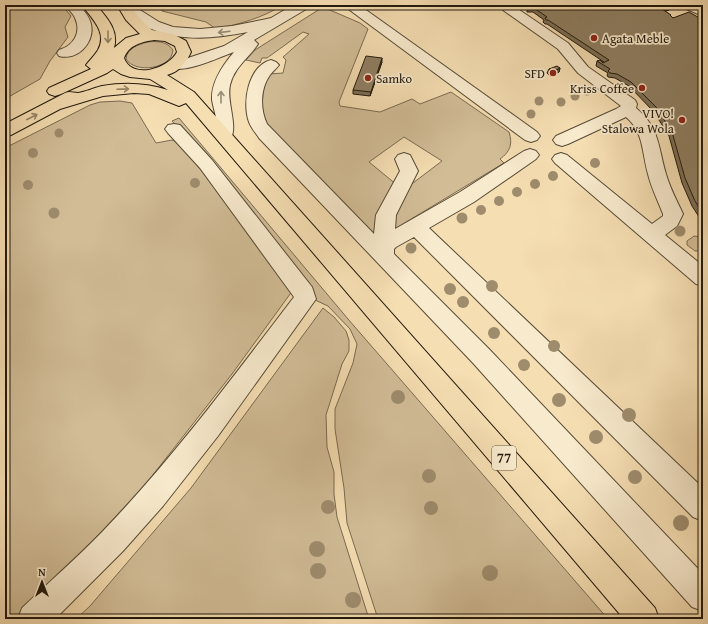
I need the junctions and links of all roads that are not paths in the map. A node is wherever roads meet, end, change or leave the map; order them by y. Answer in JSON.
{"nodes":[{"id":1,"x":72,"y":5,"type":"edge"},
{"id":2,"x":89,"y":5,"type":"edge"},
{"id":3,"x":98,"y":5,"type":"edge"},
{"id":4,"x":303,"y":5,"type":"edge"},
{"id":5,"x":350,"y":5,"type":"edge"},
{"id":6,"x":503,"y":5,"type":"edge"},
{"id":7,"x":689,"y":5,"type":"edge"},
{"id":8,"x":125,"y":6,"type":"edge"},
{"id":9,"x":703,"y":12,"type":"edge"},
{"id":10,"x":276,"y":21,"type":"junction"},
{"id":11,"x":123,"y":33,"type":"junction"},
{"id":12,"x":154,"y":36,"type":"junction"},
{"id":13,"x":248,"y":38,"type":"junction"},
{"id":14,"x":181,"y":44,"type":"junction"},
{"id":15,"x":64,"y":53,"type":"dead end"},
{"id":16,"x":116,"y":60,"type":"junction"},
{"id":17,"x":175,"y":65,"type":"junction"},
{"id":18,"x":271,"y":65,"type":"dead end"},
{"id":19,"x":127,"y":71,"type":"junction"},
{"id":20,"x":152,"y":73,"type":"junction"},
{"id":21,"x":188,"y":95,"type":"junction"},
{"id":22,"x":55,"y":98,"type":"junction"},
{"id":23,"x":628,"y":110,"type":"junction"},
{"id":24,"x":5,"y":115,"type":"edge"},
{"id":25,"x":174,"y":130,"type":"dead end"},
{"id":26,"x":5,"y":131,"type":"edge"},
{"id":27,"x":224,"y":136,"type":"junction"},
{"id":28,"x":531,"y":136,"type":"junction"},
{"id":29,"x":562,"y":140,"type":"junction"},
{"id":30,"x":530,"y":155,"type":"junction"},
{"id":31,"x":404,"y":159,"type":"dead end"},
{"id":32,"x":561,"y":159,"type":"junction"},
{"id":33,"x":415,"y":226,"type":"junction"},
{"id":34,"x":650,"y":234,"type":"junction"},
{"id":35,"x":385,"y":250,"type":"junction"},
{"id":36,"x":703,"y":278,"type":"edge"},
{"id":37,"x":703,"y":507,"type":"edge"},
{"id":38,"x":703,"y":596,"type":"edge"},
{"id":39,"x":33,"y":619,"type":"edge"},
{"id":40,"x":644,"y":619,"type":"edge"}],
"edges":[{"from":1,"to":15,"type":"street"},
{"from":2,"to":22,"type":"main road","one_way":true},
{"from":3,"to":11,"type":"main road"},
{"from":4,"to":10,"type":"street"},
{"from":5,"to":28,"type":"street"},
{"from":6,"to":23,"type":"street"},
{"from":7,"to":9,"type":"street"},
{"from":10,"to":8,"type":"street","one_way":true},
{"from":8,"to":12,"type":"main road"},
{"from":10,"to":13,"type":"street"},
{"from":27,"to":10,"type":"street","one_way":true},
{"from":11,"to":12,"type":"main road"},
{"from":11,"to":16,"type":"main road"},
{"from":12,"to":14,"type":"main road"},
{"from":13,"to":14,"type":"street"},
{"from":13,"to":17,"type":"street"},
{"from":14,"to":17,"type":"main road"},
{"from":16,"to":19,"type":"main road"},
{"from":16,"to":22,"type":"main road"},
{"from":17,"to":20,"type":"main road"},
{"from":17,"to":21,"type":"main road","number":"77"},
{"from":18,"to":35,"type":"street"},
{"from":19,"to":20,"type":"main road"},
{"from":19,"to":22,"type":"main road"},
{"from":20,"to":21,"type":"main road","number":"77"},
{"from":21,"to":27,"type":"main road","number":"77"},
{"from":22,"to":24,"type":"main road"},
{"from":26,"to":22,"type":"main road","one_way":true},
{"from":22,"to":27,"type":"main road","one_way":true},
{"from":23,"to":29,"type":"street"},
{"from":23,"to":34,"type":"street"},
{"from":25,"to":39,"type":"street"},
{"from":27,"to":40,"type":"main road","number":"77"},
{"from":28,"to":29,"type":"street"},
{"from":28,"to":30,"type":"street"},
{"from":29,"to":32,"type":"street"},
{"from":30,"to":32,"type":"street"},
{"from":30,"to":33,"type":"street"},
{"from":31,"to":35,"type":"street"},
{"from":32,"to":34,"type":"street"},
{"from":33,"to":35,"type":"street"},
{"from":33,"to":37,"type":"street"},
{"from":34,"to":36,"type":"street"},
{"from":35,"to":38,"type":"street"}]}
